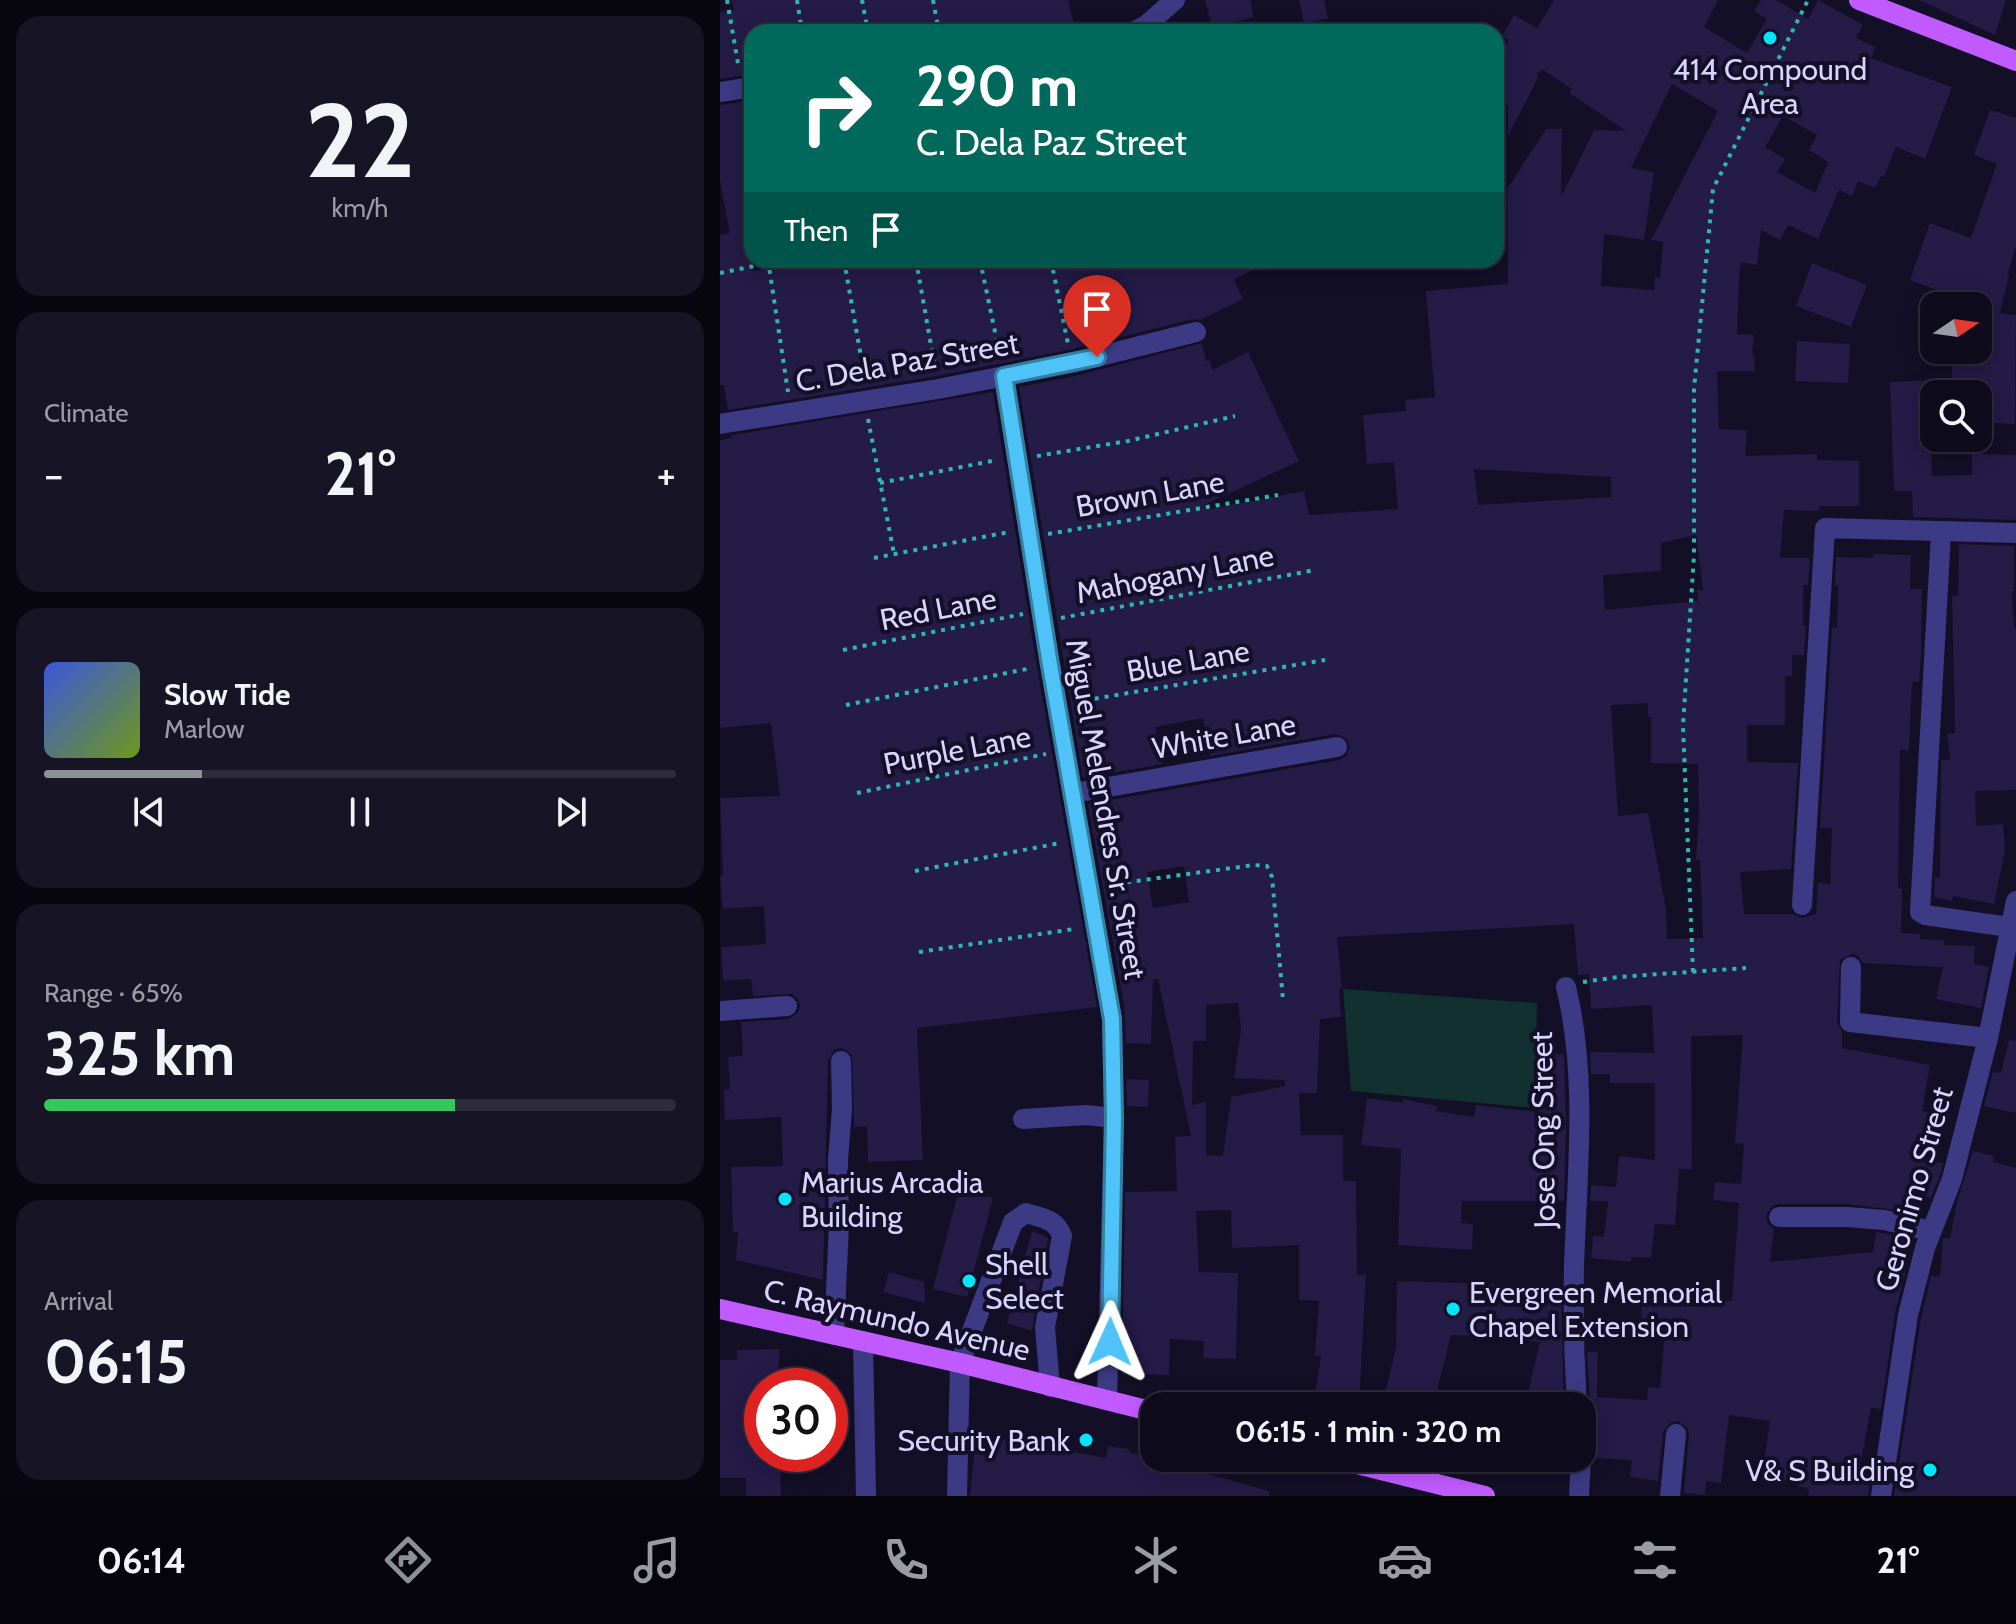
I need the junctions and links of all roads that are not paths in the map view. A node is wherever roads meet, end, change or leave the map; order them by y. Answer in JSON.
{"nodes":[{"id":1,"x":1175,"y":0,"type":"edge"},
{"id":2,"x":1859,"y":0,"type":"edge"},
{"id":3,"x":1147,"y":24,"type":"edge"},
{"id":4,"x":2016,"y":61,"type":"edge"},
{"id":5,"x":744,"y":88,"type":"edge"},
{"id":6,"x":720,"y":92,"type":"edge"},
{"id":7,"x":1196,"y":332,"type":"dead end"},
{"id":8,"x":1004,"y":376,"type":"junction"},
{"id":9,"x":720,"y":424,"type":"edge"},
{"id":10,"x":1941,"y":533,"type":"junction"},
{"id":11,"x":2016,"y":533,"type":"edge"},
{"id":12,"x":1337,"y":747,"type":"dead end"},
{"id":13,"x":1074,"y":793,"type":"junction"},
{"id":14,"x":2016,"y":901,"type":"edge"},
{"id":15,"x":1802,"y":905,"type":"dead end"},
{"id":16,"x":2009,"y":927,"type":"junction"},
{"id":17,"x":1851,"y":967,"type":"dead end"},
{"id":18,"x":1566,"y":987,"type":"road end"},
{"id":19,"x":787,"y":1006,"type":"dead end"},
{"id":20,"x":720,"y":1011,"type":"edge"},
{"id":21,"x":1988,"y":1038,"type":"junction"},
{"id":22,"x":841,"y":1061,"type":"dead end"},
{"id":23,"x":1114,"y":1118,"type":"junction"},
{"id":24,"x":1023,"y":1119,"type":"dead end"},
{"id":25,"x":1779,"y":1217,"type":"dead end"},
{"id":26,"x":1931,"y":1231,"type":"junction"},
{"id":27,"x":720,"y":1309,"type":"edge"},
{"id":28,"x":834,"y":1335,"type":"junction"},
{"id":29,"x":863,"y":1341,"type":"junction"},
{"id":30,"x":960,"y":1363,"type":"junction"},
{"id":31,"x":1050,"y":1387,"type":"junction"},
{"id":32,"x":1577,"y":1392,"type":"edge"},
{"id":33,"x":1107,"y":1400,"type":"junction"},
{"id":34,"x":1140,"y":1408,"type":"edge"},
{"id":35,"x":1676,"y":1434,"type":"dead end"},
{"id":36,"x":1389,"y":1472,"type":"edge"},
{"id":37,"x":1580,"y":1472,"type":"edge"},
{"id":38,"x":866,"y":1496,"type":"edge"},
{"id":39,"x":957,"y":1496,"type":"edge"},
{"id":40,"x":1485,"y":1496,"type":"edge"},
{"id":41,"x":1579,"y":1496,"type":"edge"},
{"id":42,"x":1670,"y":1496,"type":"edge"},
{"id":43,"x":1881,"y":1496,"type":"edge"}],
"edges":[{"from":1,"to":3,"type":"street"},
{"from":2,"to":4,"type":"main road"},
{"from":5,"to":6,"type":"street"},
{"from":7,"to":8,"type":"street","name":"C. Dela Paz Street"},
{"from":8,"to":9,"type":"street","name":"C. Dela Paz Street"},
{"from":8,"to":13,"type":"street","name":"Miguel Melendres Sr. Street"},
{"from":10,"to":11,"type":"street"},
{"from":10,"to":15,"type":"street"},
{"from":10,"to":16,"type":"street"},
{"from":12,"to":13,"type":"street","name":"White Lane"},
{"from":13,"to":23,"type":"street","name":"Miguel Melendres Sr. Street"},
{"from":14,"to":16,"type":"street","name":"Geronimo Street"},
{"from":16,"to":21,"type":"street","name":"Geronimo Street"},
{"from":17,"to":21,"type":"street"},
{"from":18,"to":32,"type":"street","name":"Jose Ong Street"},
{"from":19,"to":20,"type":"street"},
{"from":21,"to":26,"type":"street","name":"Geronimo Street"},
{"from":22,"to":28,"type":"street"},
{"from":23,"to":24,"type":"street"},
{"from":23,"to":33,"type":"street","name":"Miguel Melendres Sr. Street"},
{"from":25,"to":26,"type":"street"},
{"from":26,"to":43,"type":"street","name":"Geronimo Street"},
{"from":27,"to":28,"type":"main road","name":"C. Raymundo Avenue"},
{"from":28,"to":29,"type":"main road","name":"C. Raymundo Avenue"},
{"from":29,"to":30,"type":"main road","name":"C. Raymundo Avenue"},
{"from":29,"to":38,"type":"street"},
{"from":30,"to":31,"type":"main road","name":"C. Raymundo Avenue"},
{"from":30,"to":31,"type":"street"},
{"from":30,"to":39,"type":"street"},
{"from":31,"to":33,"type":"main road","name":"C. Raymundo Avenue"},
{"from":33,"to":34,"type":"main road","name":"C. Raymundo Avenue"},
{"from":35,"to":42,"type":"street"},
{"from":36,"to":40,"type":"main road"},
{"from":37,"to":41,"type":"street"}]}
